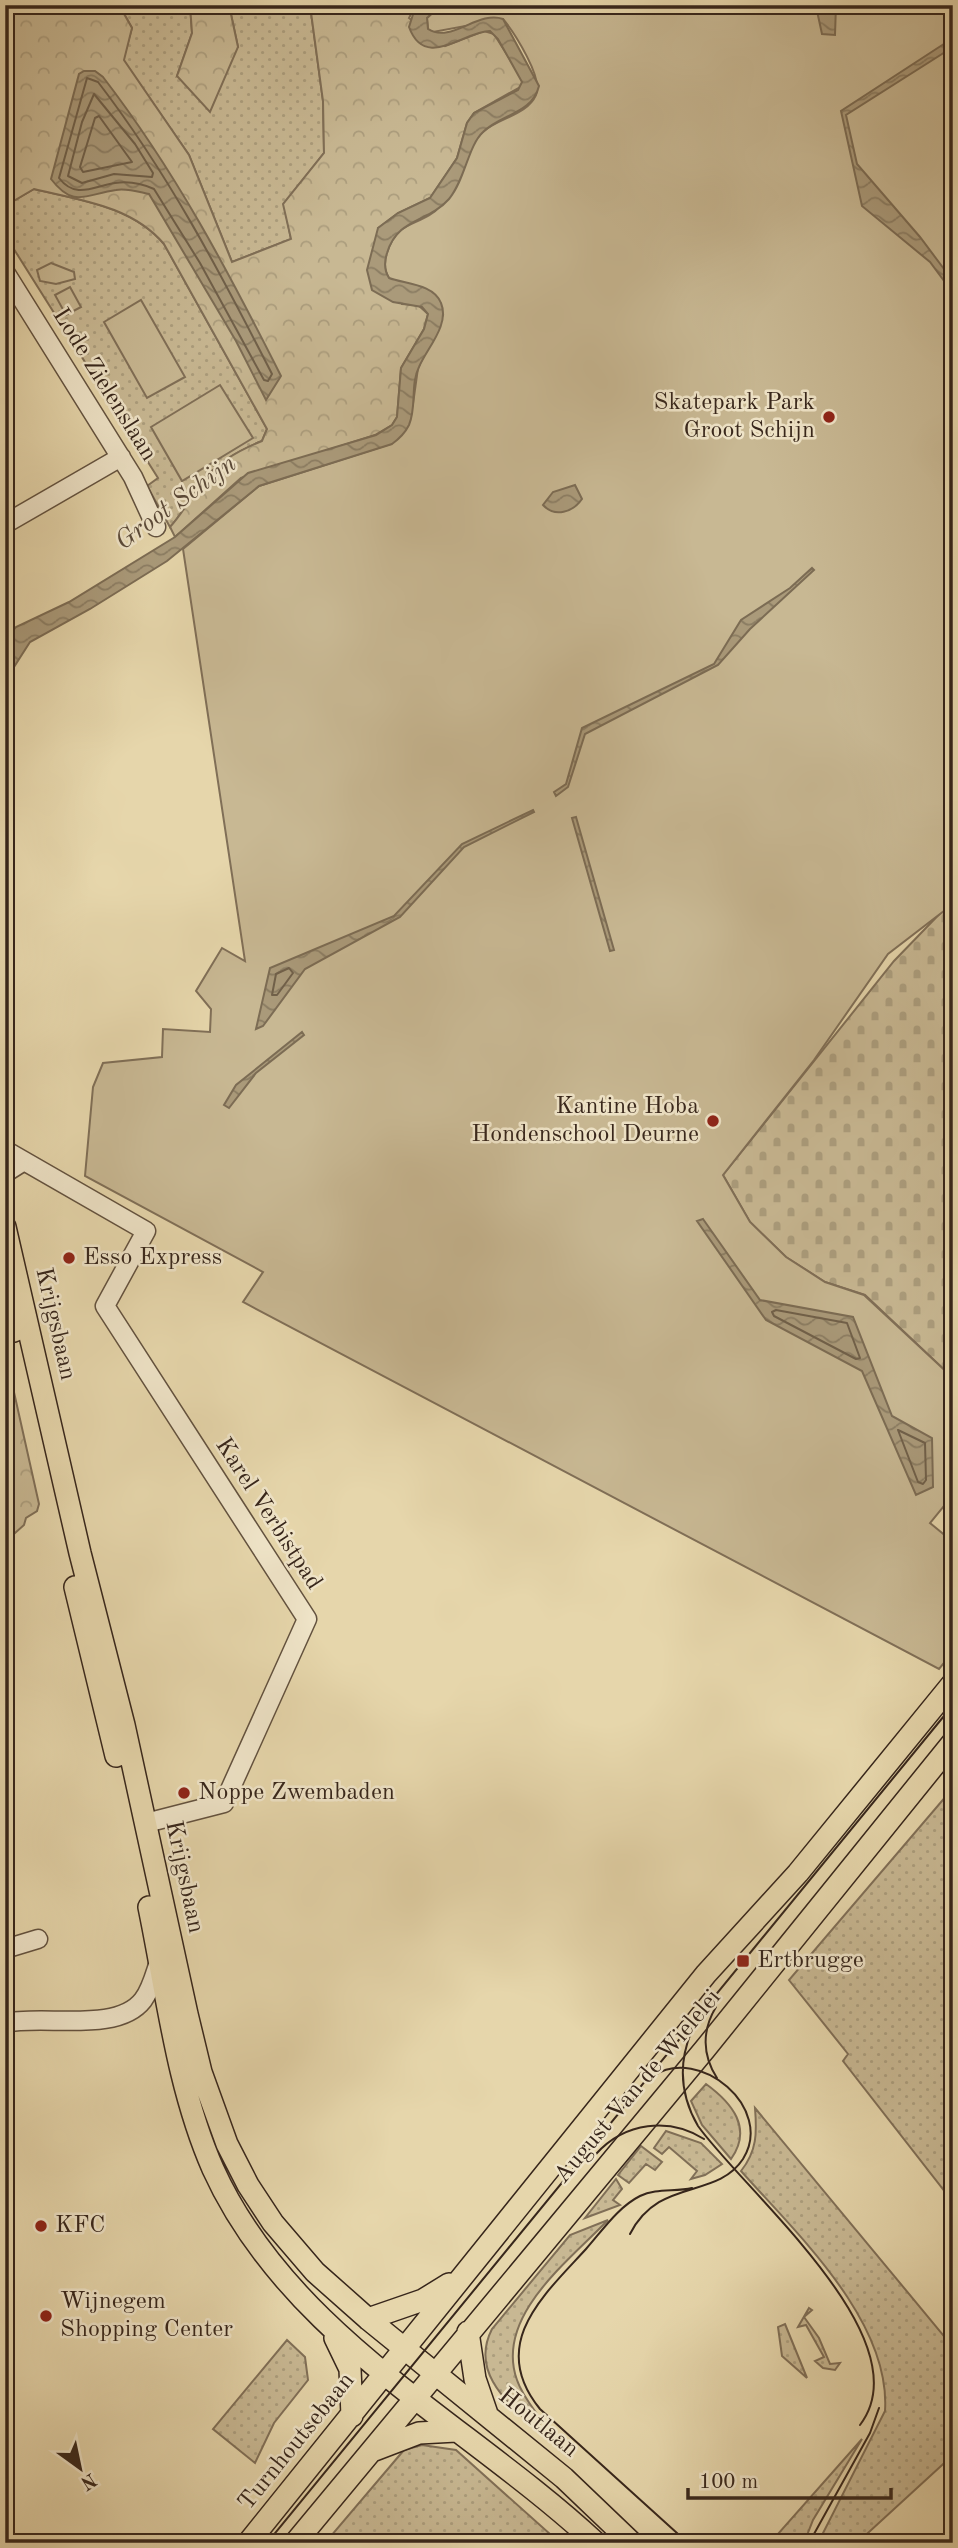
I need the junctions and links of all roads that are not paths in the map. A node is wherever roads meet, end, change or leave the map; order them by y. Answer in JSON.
{"nodes":[{"id":1,"x":5,"y":272,"type":"edge"},
{"id":2,"x":121,"y":457,"type":"junction"},
{"id":3,"x":5,"y":524,"type":"edge"},
{"id":4,"x":156,"y":527,"type":"dead end"},
{"id":5,"x":5,"y":1150,"type":"edge"},
{"id":6,"x":24,"y":1161,"type":"junction"},
{"id":7,"x":5,"y":1173,"type":"edge"},
{"id":8,"x":5,"y":1227,"type":"edge"},
{"id":9,"x":5,"y":1292,"type":"edge"},
{"id":10,"x":953,"y":1683,"type":"edge"},
{"id":11,"x":953,"y":1742,"type":"edge"},
{"id":12,"x":146,"y":1823,"type":"junction"},
{"id":13,"x":38,"y":1939,"type":"dead end"},
{"id":14,"x":5,"y":1949,"type":"edge"},
{"id":15,"x":160,"y":1959,"type":"junction"},
{"id":16,"x":178,"y":2015,"type":"junction"},
{"id":17,"x":5,"y":2023,"type":"edge"},
{"id":18,"x":470,"y":2267,"type":"junction"},
{"id":19,"x":368,"y":2319,"type":"junction"},
{"id":20,"x":327,"y":2321,"type":"junction"},
{"id":21,"x":468,"y":2332,"type":"junction"},
{"id":22,"x":406,"y":2350,"type":"junction"},
{"id":23,"x":435,"y":2373,"type":"junction"},
{"id":24,"x":386,"y":2375,"type":"junction"},
{"id":25,"x":415,"y":2398,"type":"junction"},
{"id":26,"x":352,"y":2416,"type":"junction"},
{"id":27,"x":487,"y":2416,"type":"junction"},
{"id":28,"x":456,"y":2431,"type":"junction"},
{"id":29,"x":370,"y":2451,"type":"junction"},
{"id":30,"x":248,"y":2543,"type":"edge"},
{"id":31,"x":295,"y":2543,"type":"edge"},
{"id":32,"x":596,"y":2543,"type":"edge"},
{"id":33,"x":632,"y":2543,"type":"edge"}],
"edges":[{"from":1,"to":2,"type":"street","name":"Lode Zielenslaan"},
{"from":2,"to":3,"type":"street"},
{"from":2,"to":4,"type":"street","name":"Lode Zielenslaan"},
{"from":5,"to":6,"type":"street"},
{"from":6,"to":7,"type":"street"},
{"from":6,"to":12,"type":"street","name":"Karel Verbistpad"},
{"from":8,"to":12,"type":"main road","name":"Krijgsbaan"},
{"from":9,"to":15,"type":"main road","name":"Krijgsbaan"},
{"from":10,"to":18,"type":"main road","name":"August Van de Wielelei"},
{"from":11,"to":21,"type":"main road","name":"August Van de Wielelei"},
{"from":12,"to":16,"type":"main road","name":"Krijgsbaan"},
{"from":13,"to":14,"type":"street"},
{"from":15,"to":16,"type":"main road","name":"Krijgsbaan"},
{"from":15,"to":17,"type":"street"},
{"from":16,"to":19,"type":"main road","name":"Krijgsbaan"},
{"from":16,"to":20,"type":"main road","name":"Krijgsbaan"},
{"from":18,"to":19,"type":"main road"},
{"from":18,"to":22,"type":"main road","name":"Turnhoutsebaan"},
{"from":19,"to":22,"type":"main road","name":"Krijgsbaan"},
{"from":20,"to":24,"type":"main road","name":"Krijgsbaan"},
{"from":20,"to":26,"type":"main road"},
{"from":21,"to":23,"type":"main road","name":"August Van de Wielelei"},
{"from":21,"to":27,"type":"main road"},
{"from":22,"to":23,"type":"main road","name":"Houtlaan"},
{"from":22,"to":24,"type":"main road","name":"Turnhoutsebaan"},
{"from":23,"to":25,"type":"main road","name":"August Van de Wielelei"},
{"from":23,"to":27,"type":"main road","name":"Houtlaan"},
{"from":24,"to":25,"type":"main road"},
{"from":24,"to":26,"type":"main road","name":"Turnhoutsebaan"},
{"from":25,"to":28,"type":"main road"},
{"from":25,"to":29,"type":"main road"},
{"from":26,"to":30,"type":"main road","name":"Turnhoutsebaan"},
{"from":27,"to":33,"type":"main road","name":"Houtlaan"},
{"from":28,"to":29,"type":"main road"},
{"from":28,"to":32,"type":"main road"},
{"from":29,"to":31,"type":"main road"}]}
